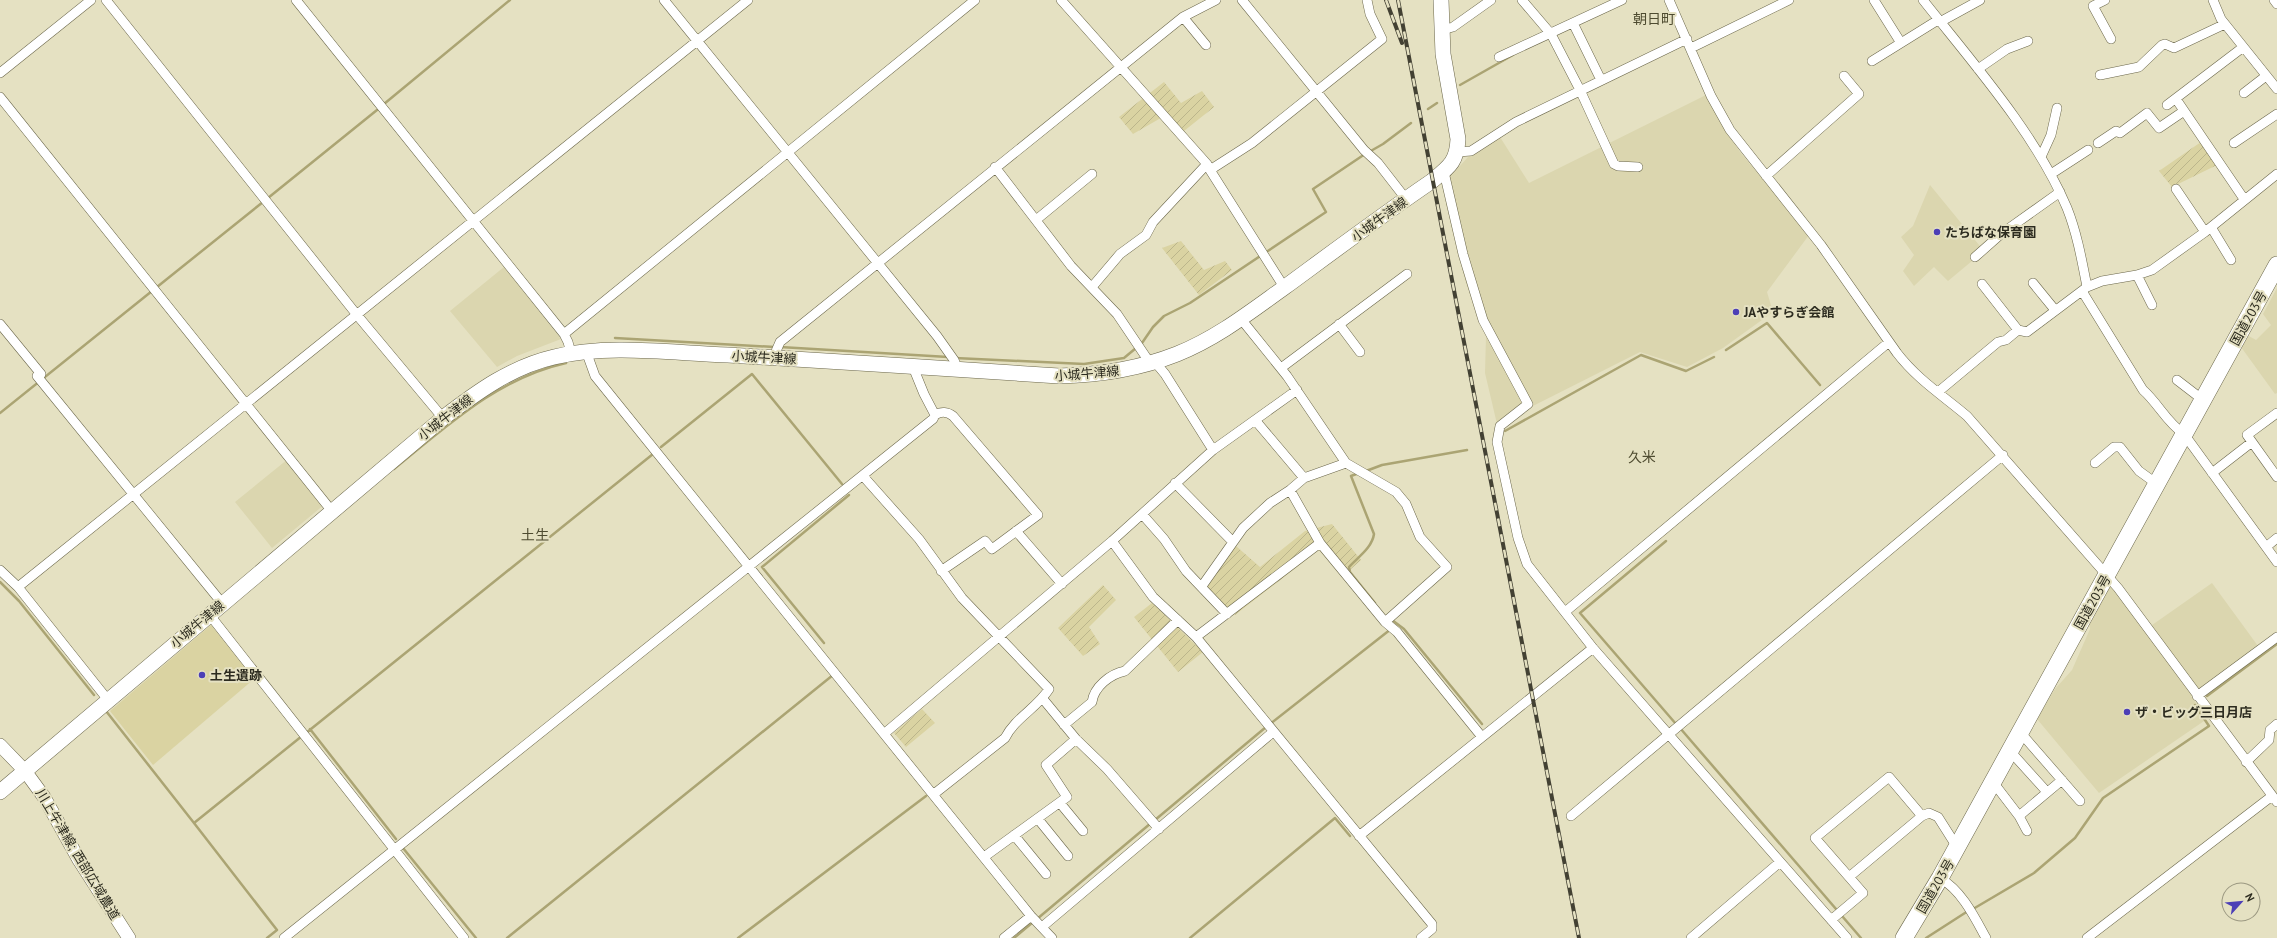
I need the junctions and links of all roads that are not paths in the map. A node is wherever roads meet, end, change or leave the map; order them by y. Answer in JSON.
{"nodes":[{"id":1,"x":91,"y":0,"type":"edge"},
{"id":2,"x":106,"y":0,"type":"edge"},
{"id":3,"x":296,"y":0,"type":"edge"},
{"id":4,"x":664,"y":0,"type":"edge"},
{"id":5,"x":748,"y":0,"type":"edge"},
{"id":6,"x":976,"y":0,"type":"edge"},
{"id":7,"x":1061,"y":0,"type":"edge"},
{"id":8,"x":1216,"y":0,"type":"edge"},
{"id":9,"x":1242,"y":0,"type":"edge"},
{"id":10,"x":1367,"y":0,"type":"edge"},
{"id":11,"x":1441,"y":0,"type":"edge"},
{"id":12,"x":1491,"y":0,"type":"edge"},
{"id":13,"x":1522,"y":0,"type":"edge"},
{"id":14,"x":1622,"y":0,"type":"edge"},
{"id":15,"x":1669,"y":0,"type":"edge"},
{"id":16,"x":1789,"y":0,"type":"edge"},
{"id":17,"x":1874,"y":0,"type":"edge"},
{"id":18,"x":1923,"y":0,"type":"edge"},
{"id":19,"x":1980,"y":0,"type":"edge"},
{"id":20,"x":2105,"y":0,"type":"edge"},
{"id":21,"x":2213,"y":0,"type":"edge"},
{"id":22,"x":2274,"y":0,"type":"edge"},
{"id":23,"x":1604,"y":4,"type":"edge"},
{"id":24,"x":2277,"y":4,"type":"edge"},
{"id":25,"x":1183,"y":17,"type":"junction"},
{"id":26,"x":1939,"y":21,"type":"junction"},
{"id":27,"x":1573,"y":23,"type":"junction"},
{"id":28,"x":2225,"y":24,"type":"junction"},
{"id":29,"x":1442,"y":30,"type":"junction"},
{"id":30,"x":1552,"y":36,"type":"junction"},
{"id":31,"x":1687,"y":39,"type":"junction"},
{"id":32,"x":2111,"y":39,"type":"dead end"},
{"id":33,"x":2028,"y":41,"type":"dead end"},
{"id":34,"x":697,"y":42,"type":"junction"},
{"id":35,"x":1901,"y":44,"type":"junction"},
{"id":36,"x":1206,"y":45,"type":"dead end"},
{"id":37,"x":1691,"y":48,"type":"junction"},
{"id":38,"x":2242,"y":48,"type":"junction"},
{"id":39,"x":1499,"y":57,"type":"dead end"},
{"id":40,"x":1872,"y":61,"type":"dead end"},
{"id":41,"x":1120,"y":67,"type":"junction"},
{"id":42,"x":1978,"y":69,"type":"junction"},
{"id":43,"x":0,"y":73,"type":"edge"},
{"id":44,"x":2100,"y":75,"type":"dead end"},
{"id":45,"x":1844,"y":76,"type":"dead end"},
{"id":46,"x":2266,"y":76,"type":"junction"},
{"id":47,"x":1601,"y":80,"type":"junction"},
{"id":48,"x":2277,"y":89,"type":"edge"},
{"id":49,"x":1580,"y":90,"type":"junction"},
{"id":50,"x":1317,"y":92,"type":"junction"},
{"id":51,"x":2244,"y":93,"type":"dead end"},
{"id":52,"x":0,"y":96,"type":"edge"},
{"id":53,"x":2176,"y":100,"type":"junction"},
{"id":54,"x":2167,"y":105,"type":"dead end"},
{"id":55,"x":2057,"y":108,"type":"dead end"},
{"id":56,"x":2184,"y":111,"type":"junction"},
{"id":57,"x":2277,"y":114,"type":"edge"},
{"id":58,"x":2098,"y":143,"type":"dead end"},
{"id":59,"x":2234,"y":143,"type":"dead end"},
{"id":60,"x":2088,"y":150,"type":"dead end"},
{"id":61,"x":1458,"y":152,"type":"junction"},
{"id":62,"x":788,"y":153,"type":"junction"},
{"id":63,"x":2041,"y":157,"type":"junction"},
{"id":64,"x":1638,"y":166,"type":"dead end"},
{"id":65,"x":995,"y":167,"type":"junction"},
{"id":66,"x":1209,"y":167,"type":"junction"},
{"id":67,"x":1444,"y":172,"type":"junction"},
{"id":68,"x":1092,"y":174,"type":"dead end"},
{"id":69,"x":2051,"y":174,"type":"junction"},
{"id":70,"x":2277,"y":174,"type":"edge"},
{"id":71,"x":1766,"y":176,"type":"junction"},
{"id":72,"x":2176,"y":189,"type":"dead end"},
{"id":73,"x":2060,"y":192,"type":"junction"},
{"id":74,"x":1406,"y":199,"type":"junction"},
{"id":75,"x":2244,"y":199,"type":"junction"},
{"id":76,"x":1036,"y":220,"type":"junction"},
{"id":77,"x":474,"y":222,"type":"junction"},
{"id":78,"x":2208,"y":229,"type":"junction"},
{"id":79,"x":1975,"y":257,"type":"dead end"},
{"id":80,"x":2231,"y":260,"type":"dead end"},
{"id":81,"x":877,"y":263,"type":"junction"},
{"id":82,"x":2277,"y":265,"type":"edge"},
{"id":83,"x":1407,"y":274,"type":"dead end"},
{"id":84,"x":2137,"y":276,"type":"junction"},
{"id":85,"x":2033,"y":283,"type":"dead end"},
{"id":86,"x":1982,"y":284,"type":"dead end"},
{"id":87,"x":1092,"y":287,"type":"junction"},
{"id":88,"x":1284,"y":287,"type":"junction"},
{"id":89,"x":2084,"y":289,"type":"junction"},
{"id":90,"x":2152,"y":305,"type":"dead end"},
{"id":91,"x":2055,"y":310,"type":"junction"},
{"id":92,"x":357,"y":315,"type":"junction"},
{"id":93,"x":1241,"y":319,"type":"junction"},
{"id":94,"x":0,"y":324,"type":"edge"},
{"id":95,"x":1339,"y":324,"type":"junction"},
{"id":96,"x":2018,"y":330,"type":"junction"},
{"id":97,"x":564,"y":334,"type":"junction"},
{"id":98,"x":1888,"y":342,"type":"junction"},
{"id":99,"x":578,"y":352,"type":"junction"},
{"id":100,"x":776,"y":352,"type":"junction"},
{"id":101,"x":1360,"y":352,"type":"dead end"},
{"id":102,"x":954,"y":361,"type":"junction"},
{"id":103,"x":1153,"y":363,"type":"junction"},
{"id":104,"x":913,"y":367,"type":"junction"},
{"id":105,"x":1281,"y":368,"type":"junction"},
{"id":106,"x":2177,"y":380,"type":"dead end"},
{"id":107,"x":1297,"y":390,"type":"junction"},
{"id":108,"x":1938,"y":392,"type":"junction"},
{"id":109,"x":2203,"y":400,"type":"junction"},
{"id":110,"x":246,"y":404,"type":"junction"},
{"id":111,"x":2277,"y":413,"type":"edge"},
{"id":112,"x":935,"y":414,"type":"junction"},
{"id":113,"x":443,"y":418,"type":"junction"},
{"id":114,"x":1255,"y":420,"type":"junction"},
{"id":115,"x":2184,"y":434,"type":"junction"},
{"id":116,"x":2252,"y":442,"type":"junction"},
{"id":117,"x":1213,"y":450,"type":"junction"},
{"id":118,"x":2003,"y":455,"type":"junction"},
{"id":119,"x":1346,"y":463,"type":"junction"},
{"id":120,"x":2095,"y":463,"type":"dead end"},
{"id":121,"x":2212,"y":473,"type":"junction"},
{"id":122,"x":863,"y":476,"type":"junction"},
{"id":123,"x":2277,"y":477,"type":"edge"},
{"id":124,"x":1304,"y":478,"type":"junction"},
{"id":125,"x":1175,"y":483,"type":"junction"},
{"id":126,"x":2157,"y":484,"type":"junction"},
{"id":127,"x":1290,"y":490,"type":"junction"},
{"id":128,"x":133,"y":495,"type":"junction"},
{"id":129,"x":331,"y":510,"type":"junction"},
{"id":130,"x":1142,"y":514,"type":"junction"},
{"id":131,"x":1016,"y":531,"type":"junction"},
{"id":132,"x":2277,"y":538,"type":"edge"},
{"id":133,"x":1112,"y":541,"type":"junction"},
{"id":134,"x":1233,"y":542,"type":"junction"},
{"id":135,"x":1320,"y":543,"type":"junction"},
{"id":136,"x":2266,"y":546,"type":"junction"},
{"id":137,"x":2277,"y":562,"type":"edge"},
{"id":138,"x":750,"y":566,"type":"junction"},
{"id":139,"x":0,"y":570,"type":"edge"},
{"id":140,"x":941,"y":571,"type":"junction"},
{"id":141,"x":2107,"y":575,"type":"junction"},
{"id":142,"x":1062,"y":584,"type":"junction"},
{"id":143,"x":1202,"y":586,"type":"junction"},
{"id":144,"x":18,"y":588,"type":"junction"},
{"id":145,"x":222,"y":603,"type":"junction"},
{"id":146,"x":1565,"y":612,"type":"junction"},
{"id":147,"x":1227,"y":614,"type":"junction"},
{"id":148,"x":212,"y":619,"type":"junction"},
{"id":149,"x":1178,"y":620,"type":"junction"},
{"id":150,"x":1385,"y":622,"type":"junction"},
{"id":151,"x":1196,"y":637,"type":"junction"},
{"id":152,"x":2277,"y":637,"type":"edge"},
{"id":153,"x":999,"y":638,"type":"junction"},
{"id":154,"x":1593,"y":648,"type":"junction"},
{"id":155,"x":2197,"y":696,"type":"junction"},
{"id":156,"x":1043,"y":699,"type":"junction"},
{"id":157,"x":108,"y":700,"type":"junction"},
{"id":158,"x":2277,"y":724,"type":"edge"},
{"id":159,"x":1064,"y":725,"type":"junction"},
{"id":160,"x":1273,"y":732,"type":"junction"},
{"id":161,"x":2020,"y":732,"type":"junction"},
{"id":162,"x":885,"y":734,"type":"junction"},
{"id":163,"x":1669,"y":735,"type":"junction"},
{"id":164,"x":1482,"y":737,"type":"junction"},
{"id":165,"x":1076,"y":739,"type":"junction"},
{"id":166,"x":0,"y":745,"type":"edge"},
{"id":167,"x":2010,"y":751,"type":"junction"},
{"id":168,"x":2246,"y":762,"type":"junction"},
{"id":169,"x":25,"y":771,"type":"junction"},
{"id":170,"x":2062,"y":780,"type":"junction"},
{"id":171,"x":1993,"y":782,"type":"junction"},
{"id":172,"x":0,"y":792,"type":"edge"},
{"id":173,"x":2047,"y":792,"type":"junction"},
{"id":174,"x":934,"y":794,"type":"junction"},
{"id":175,"x":2274,"y":799,"type":"edge"},
{"id":176,"x":2080,"y":802,"type":"dead end"},
{"id":177,"x":1060,"y":803,"type":"junction"},
{"id":178,"x":1571,"y":816,"type":"dead end"},
{"id":179,"x":1922,"y":816,"type":"junction"},
{"id":180,"x":2019,"y":816,"type":"junction"},
{"id":181,"x":1038,"y":818,"type":"junction"},
{"id":182,"x":1159,"y":829,"type":"junction"},
{"id":183,"x":1083,"y":831,"type":"dead end"},
{"id":184,"x":2027,"y":831,"type":"dead end"},
{"id":185,"x":1014,"y":835,"type":"junction"},
{"id":186,"x":1359,"y":836,"type":"junction"},
{"id":187,"x":1957,"y":847,"type":"junction"},
{"id":188,"x":393,"y":850,"type":"junction"},
{"id":189,"x":1068,"y":856,"type":"dead end"},
{"id":190,"x":984,"y":857,"type":"junction"},
{"id":191,"x":1780,"y":862,"type":"junction"},
{"id":192,"x":1046,"y":874,"type":"dead end"},
{"id":193,"x":1849,"y":877,"type":"junction"},
{"id":194,"x":1940,"y":878,"type":"junction"},
{"id":195,"x":1031,"y":916,"type":"junction"},
{"id":196,"x":1831,"y":920,"type":"junction"},
{"id":197,"x":1042,"y":927,"type":"junction"},
{"id":198,"x":129,"y":938,"type":"edge"},
{"id":199,"x":284,"y":938,"type":"edge"},
{"id":200,"x":464,"y":938,"type":"edge"},
{"id":201,"x":1004,"y":938,"type":"edge"},
{"id":202,"x":1052,"y":938,"type":"edge"},
{"id":203,"x":1421,"y":938,"type":"edge"},
{"id":204,"x":1691,"y":938,"type":"edge"},
{"id":205,"x":1847,"y":938,"type":"edge"},
{"id":206,"x":1904,"y":938,"type":"edge"},
{"id":207,"x":1986,"y":938,"type":"edge"},
{"id":208,"x":2087,"y":938,"type":"edge"}],
"edges":[{"from":1,"to":43,"type":"street"},
{"from":2,"to":92,"type":"street"},
{"from":3,"to":77,"type":"street"},
{"from":4,"to":34,"type":"street"},
{"from":5,"to":34,"type":"street"},
{"from":6,"to":62,"type":"street"},
{"from":7,"to":41,"type":"street"},
{"from":8,"to":25,"type":"street"},
{"from":9,"to":50,"type":"street"},
{"from":10,"to":50,"type":"street"},
{"from":11,"to":29,"type":"main road"},
{"from":12,"to":29,"type":"street"},
{"from":13,"to":30,"type":"street"},
{"from":14,"to":23,"type":"street"},
{"from":15,"to":31,"type":"street"},
{"from":16,"to":37,"type":"street"},
{"from":17,"to":35,"type":"street"},
{"from":18,"to":26,"type":"street"},
{"from":19,"to":26,"type":"street"},
{"from":20,"to":32,"type":"street"},
{"from":21,"to":28,"type":"street"},
{"from":22,"to":24,"type":"street"},
{"from":23,"to":27,"type":"street"},
{"from":25,"to":36,"type":"street"},
{"from":25,"to":41,"type":"street"},
{"from":26,"to":35,"type":"street"},
{"from":26,"to":42,"type":"street"},
{"from":27,"to":30,"type":"street"},
{"from":27,"to":47,"type":"street"},
{"from":28,"to":38,"type":"street"},
{"from":28,"to":44,"type":"street"},
{"from":29,"to":61,"type":"main road"},
{"from":30,"to":39,"type":"street"},
{"from":30,"to":49,"type":"street"},
{"from":31,"to":37,"type":"street"},
{"from":31,"to":47,"type":"street"},
{"from":33,"to":42,"type":"street"},
{"from":34,"to":62,"type":"street"},
{"from":34,"to":77,"type":"street"},
{"from":35,"to":40,"type":"street"},
{"from":37,"to":71,"type":"street"},
{"from":38,"to":46,"type":"street"},
{"from":38,"to":53,"type":"street"},
{"from":41,"to":65,"type":"street"},
{"from":41,"to":66,"type":"street"},
{"from":42,"to":63,"type":"street"},
{"from":45,"to":71,"type":"street"},
{"from":46,"to":48,"type":"street"},
{"from":46,"to":51,"type":"street"},
{"from":47,"to":49,"type":"street"},
{"from":49,"to":61,"type":"street"},
{"from":49,"to":64,"type":"street"},
{"from":50,"to":66,"type":"street"},
{"from":50,"to":74,"type":"street"},
{"from":52,"to":110,"type":"street"},
{"from":53,"to":54,"type":"street"},
{"from":53,"to":56,"type":"street"},
{"from":55,"to":63,"type":"street"},
{"from":56,"to":58,"type":"street"},
{"from":56,"to":75,"type":"street"},
{"from":57,"to":59,"type":"street"},
{"from":60,"to":69,"type":"street"},
{"from":61,"to":67,"type":"main road","name":"小城牛津線"},
{"from":62,"to":81,"type":"street"},
{"from":62,"to":97,"type":"street"},
{"from":63,"to":69,"type":"street"},
{"from":65,"to":76,"type":"street"},
{"from":65,"to":81,"type":"street"},
{"from":66,"to":87,"type":"street"},
{"from":66,"to":88,"type":"street"},
{"from":67,"to":74,"type":"main road","name":"小城牛津線"},
{"from":67,"to":146,"type":"street"},
{"from":68,"to":76,"type":"street"},
{"from":69,"to":73,"type":"street"},
{"from":70,"to":75,"type":"street"},
{"from":71,"to":98,"type":"street"},
{"from":72,"to":78,"type":"street"},
{"from":73,"to":79,"type":"street"},
{"from":73,"to":89,"type":"street"},
{"from":74,"to":88,"type":"main road","name":"小城牛津線"},
{"from":75,"to":78,"type":"street"},
{"from":76,"to":87,"type":"street"},
{"from":77,"to":92,"type":"street"},
{"from":77,"to":97,"type":"street"},
{"from":78,"to":80,"type":"street"},
{"from":78,"to":84,"type":"street"},
{"from":81,"to":100,"type":"street"},
{"from":81,"to":102,"type":"street"},
{"from":82,"to":109,"type":"highway","name":"国道203号"},
{"from":83,"to":95,"type":"street"},
{"from":84,"to":89,"type":"street"},
{"from":84,"to":90,"type":"street"},
{"from":85,"to":91,"type":"street"},
{"from":86,"to":96,"type":"street"},
{"from":87,"to":103,"type":"street"},
{"from":88,"to":93,"type":"main road","name":"小城牛津線"},
{"from":89,"to":91,"type":"street"},
{"from":89,"to":115,"type":"street"},
{"from":91,"to":96,"type":"street"},
{"from":92,"to":110,"type":"street"},
{"from":92,"to":113,"type":"street"},
{"from":93,"to":103,"type":"main road","name":"小城牛津線"},
{"from":93,"to":105,"type":"street"},
{"from":94,"to":128,"type":"street"},
{"from":95,"to":101,"type":"street"},
{"from":95,"to":105,"type":"street"},
{"from":96,"to":108,"type":"street"},
{"from":97,"to":99,"type":"street"},
{"from":98,"to":108,"type":"street"},
{"from":98,"to":146,"type":"street"},
{"from":99,"to":100,"type":"main road","name":"小城牛津線"},
{"from":99,"to":113,"type":"main road","name":"小城牛津線"},
{"from":99,"to":138,"type":"street"},
{"from":100,"to":104,"type":"main road","name":"小城牛津線"},
{"from":102,"to":103,"type":"main road","name":"小城牛津線"},
{"from":102,"to":104,"type":"main road","name":"小城牛津線"},
{"from":103,"to":117,"type":"street"},
{"from":104,"to":112,"type":"street"},
{"from":105,"to":107,"type":"street"},
{"from":106,"to":109,"type":"street"},
{"from":107,"to":114,"type":"street"},
{"from":107,"to":119,"type":"street"},
{"from":108,"to":118,"type":"street"},
{"from":109,"to":115,"type":"highway","name":"国道203号"},
{"from":110,"to":128,"type":"street"},
{"from":110,"to":129,"type":"street"},
{"from":111,"to":116,"type":"street"},
{"from":112,"to":122,"type":"street"},
{"from":112,"to":131,"type":"street"},
{"from":113,"to":129,"type":"main road","name":"小城牛津線"},
{"from":114,"to":117,"type":"street"},
{"from":114,"to":124,"type":"street"},
{"from":115,"to":121,"type":"street"},
{"from":115,"to":126,"type":"highway","name":"国道203号"},
{"from":116,"to":121,"type":"street"},
{"from":116,"to":123,"type":"street"},
{"from":117,"to":125,"type":"street"},
{"from":118,"to":141,"type":"street"},
{"from":118,"to":163,"type":"street"},
{"from":119,"to":124,"type":"street"},
{"from":119,"to":150,"type":"street"},
{"from":120,"to":126,"type":"street"},
{"from":121,"to":136,"type":"street"},
{"from":122,"to":138,"type":"street"},
{"from":122,"to":140,"type":"street"},
{"from":124,"to":127,"type":"street"},
{"from":125,"to":130,"type":"street"},
{"from":125,"to":134,"type":"street"},
{"from":126,"to":141,"type":"highway","name":"国道203号"},
{"from":127,"to":134,"type":"street"},
{"from":127,"to":135,"type":"street"},
{"from":128,"to":144,"type":"street"},
{"from":128,"to":145,"type":"street"},
{"from":129,"to":145,"type":"main road","name":"小城牛津線"},
{"from":130,"to":133,"type":"street"},
{"from":130,"to":143,"type":"street"},
{"from":131,"to":140,"type":"street"},
{"from":131,"to":142,"type":"street"},
{"from":132,"to":136,"type":"street"},
{"from":133,"to":142,"type":"street"},
{"from":133,"to":149,"type":"street"},
{"from":134,"to":143,"type":"street"},
{"from":135,"to":147,"type":"street"},
{"from":135,"to":150,"type":"street"},
{"from":136,"to":137,"type":"street"},
{"from":138,"to":162,"type":"street"},
{"from":138,"to":188,"type":"street"},
{"from":139,"to":144,"type":"street"},
{"from":140,"to":153,"type":"street"},
{"from":141,"to":155,"type":"street"},
{"from":141,"to":161,"type":"highway","name":"国道203号"},
{"from":142,"to":153,"type":"street"},
{"from":143,"to":147,"type":"street"},
{"from":144,"to":157,"type":"street"},
{"from":145,"to":148,"type":"main road","name":"小城牛津線"},
{"from":146,"to":154,"type":"street"},
{"from":147,"to":151,"type":"street"},
{"from":148,"to":157,"type":"main road","name":"小城牛津線"},
{"from":148,"to":188,"type":"street"},
{"from":149,"to":151,"type":"street"},
{"from":149,"to":159,"type":"street"},
{"from":150,"to":164,"type":"street"},
{"from":151,"to":160,"type":"street"},
{"from":152,"to":155,"type":"street"},
{"from":153,"to":156,"type":"street"},
{"from":153,"to":162,"type":"street"},
{"from":154,"to":163,"type":"street"},
{"from":154,"to":164,"type":"street"},
{"from":155,"to":168,"type":"street"},
{"from":156,"to":159,"type":"street"},
{"from":156,"to":174,"type":"street"},
{"from":157,"to":169,"type":"main road","name":"小城牛津線"},
{"from":158,"to":168,"type":"street"},
{"from":159,"to":165,"type":"street"},
{"from":160,"to":182,"type":"street"},
{"from":160,"to":186,"type":"street"},
{"from":161,"to":167,"type":"highway","name":"国道203号"},
{"from":161,"to":170,"type":"street"},
{"from":162,"to":174,"type":"street"},
{"from":163,"to":178,"type":"street"},
{"from":163,"to":191,"type":"street"},
{"from":164,"to":186,"type":"street"},
{"from":165,"to":177,"type":"street"},
{"from":165,"to":182,"type":"street"},
{"from":166,"to":169,"type":"main road","name":"川上牛津線; 西部広域農道"},
{"from":167,"to":171,"type":"highway","name":"国道203号"},
{"from":167,"to":173,"type":"street"},
{"from":168,"to":175,"type":"street"},
{"from":169,"to":172,"type":"main road","name":"小城牛津線"},
{"from":169,"to":198,"type":"main road","name":"川上牛津線; 西部広域農道"},
{"from":170,"to":173,"type":"street"},
{"from":170,"to":176,"type":"street"},
{"from":171,"to":180,"type":"street"},
{"from":171,"to":187,"type":"highway","name":"国道203号"},
{"from":173,"to":180,"type":"street"},
{"from":174,"to":190,"type":"street"},
{"from":175,"to":208,"type":"street"},
{"from":177,"to":181,"type":"street"},
{"from":177,"to":183,"type":"street"},
{"from":179,"to":187,"type":"street"},
{"from":179,"to":193,"type":"street"},
{"from":179,"to":193,"type":"street"},
{"from":180,"to":184,"type":"street"},
{"from":181,"to":185,"type":"street"},
{"from":181,"to":189,"type":"street"},
{"from":182,"to":197,"type":"street"},
{"from":185,"to":190,"type":"street"},
{"from":185,"to":192,"type":"street"},
{"from":186,"to":203,"type":"street"},
{"from":187,"to":194,"type":"highway","name":"国道203号"},
{"from":188,"to":199,"type":"street"},
{"from":188,"to":200,"type":"street"},
{"from":190,"to":195,"type":"street"},
{"from":191,"to":196,"type":"street"},
{"from":191,"to":204,"type":"street"},
{"from":193,"to":196,"type":"street"},
{"from":194,"to":206,"type":"highway","name":"国道203号"},
{"from":194,"to":207,"type":"street"},
{"from":195,"to":197,"type":"street"},
{"from":195,"to":201,"type":"street"},
{"from":196,"to":205,"type":"street"},
{"from":197,"to":202,"type":"street"}]}
